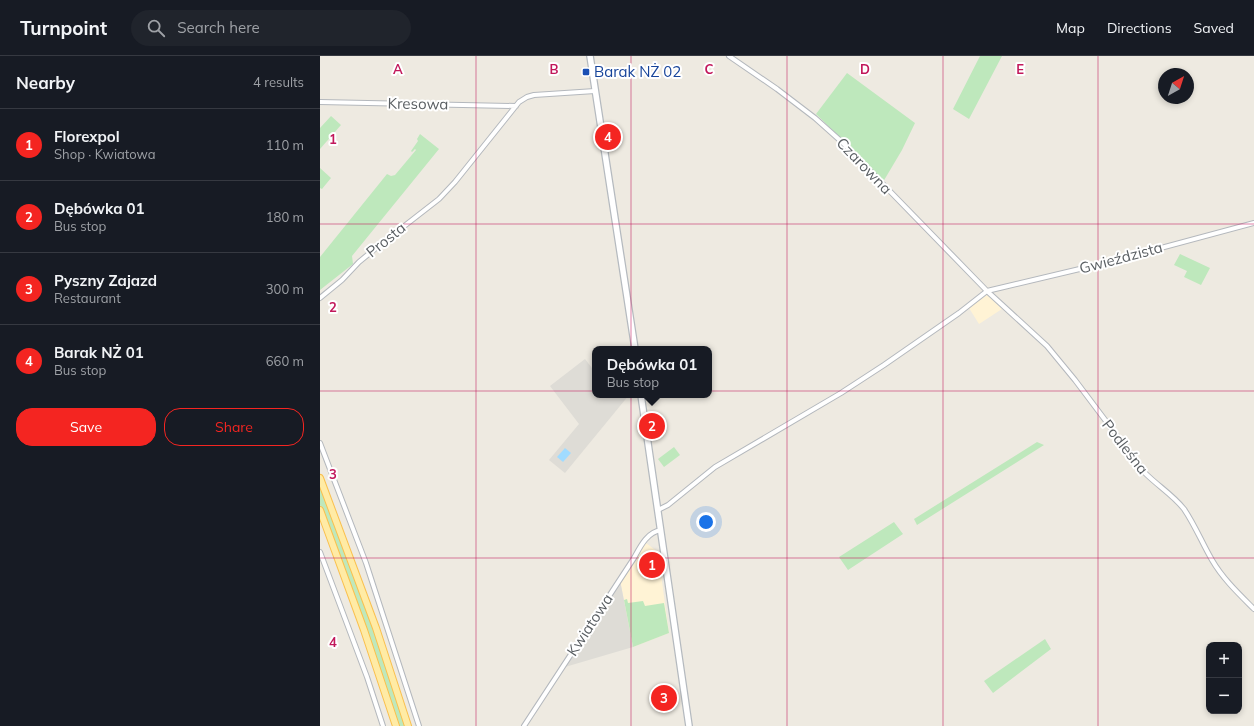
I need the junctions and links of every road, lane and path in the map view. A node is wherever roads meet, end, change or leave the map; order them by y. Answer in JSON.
{"nodes":[{"id":1,"x":590,"y":56,"type":"edge"},
{"id":2,"x":729,"y":56,"type":"edge"},
{"id":3,"x":595,"y":91,"type":"junction"},
{"id":4,"x":320,"y":102,"type":"edge"},
{"id":5,"x":516,"y":106,"type":"junction"},
{"id":6,"x":1254,"y":223,"type":"edge"},
{"id":7,"x":987,"y":291,"type":"junction"},
{"id":8,"x":320,"y":298,"type":"edge"},
{"id":9,"x":635,"y":346,"type":"edge"},
{"id":10,"x":641,"y":398,"type":"edge"},
{"id":11,"x":320,"y":443,"type":"edge"},
{"id":12,"x":320,"y":478,"type":"edge"},
{"id":13,"x":320,"y":510,"type":"edge"},
{"id":14,"x":658,"y":510,"type":"junction"},
{"id":15,"x":661,"y":530,"type":"junction"},
{"id":16,"x":320,"y":552,"type":"edge"},
{"id":17,"x":1254,"y":609,"type":"edge"},
{"id":18,"x":383,"y":726,"type":"edge"},
{"id":19,"x":396,"y":726,"type":"edge"},
{"id":20,"x":408,"y":726,"type":"edge"},
{"id":21,"x":419,"y":726,"type":"edge"},
{"id":22,"x":524,"y":726,"type":"edge"},
{"id":23,"x":689,"y":726,"type":"edge"}],
"edges":[{"from":1,"to":3,"type":"street"},
{"from":2,"to":7,"type":"street","name":"Czarowna"},
{"from":3,"to":5,"type":"street"},
{"from":3,"to":9,"type":"street"},
{"from":4,"to":5,"type":"street","name":"Kresowa"},
{"from":5,"to":8,"type":"street","name":"Prosta"},
{"from":6,"to":7,"type":"street","name":"Gwieździsta"},
{"from":7,"to":14,"type":"street"},
{"from":7,"to":17,"type":"street","name":"Podleśna"},
{"from":10,"to":14,"type":"street"},
{"from":11,"to":21,"type":"street"},
{"from":12,"to":20,"type":"main road"},
{"from":13,"to":19,"type":"main road"},
{"from":14,"to":15,"type":"street"},
{"from":15,"to":22,"type":"street","name":"Kwiatowa"},
{"from":15,"to":23,"type":"street"},
{"from":16,"to":18,"type":"street"}]}
